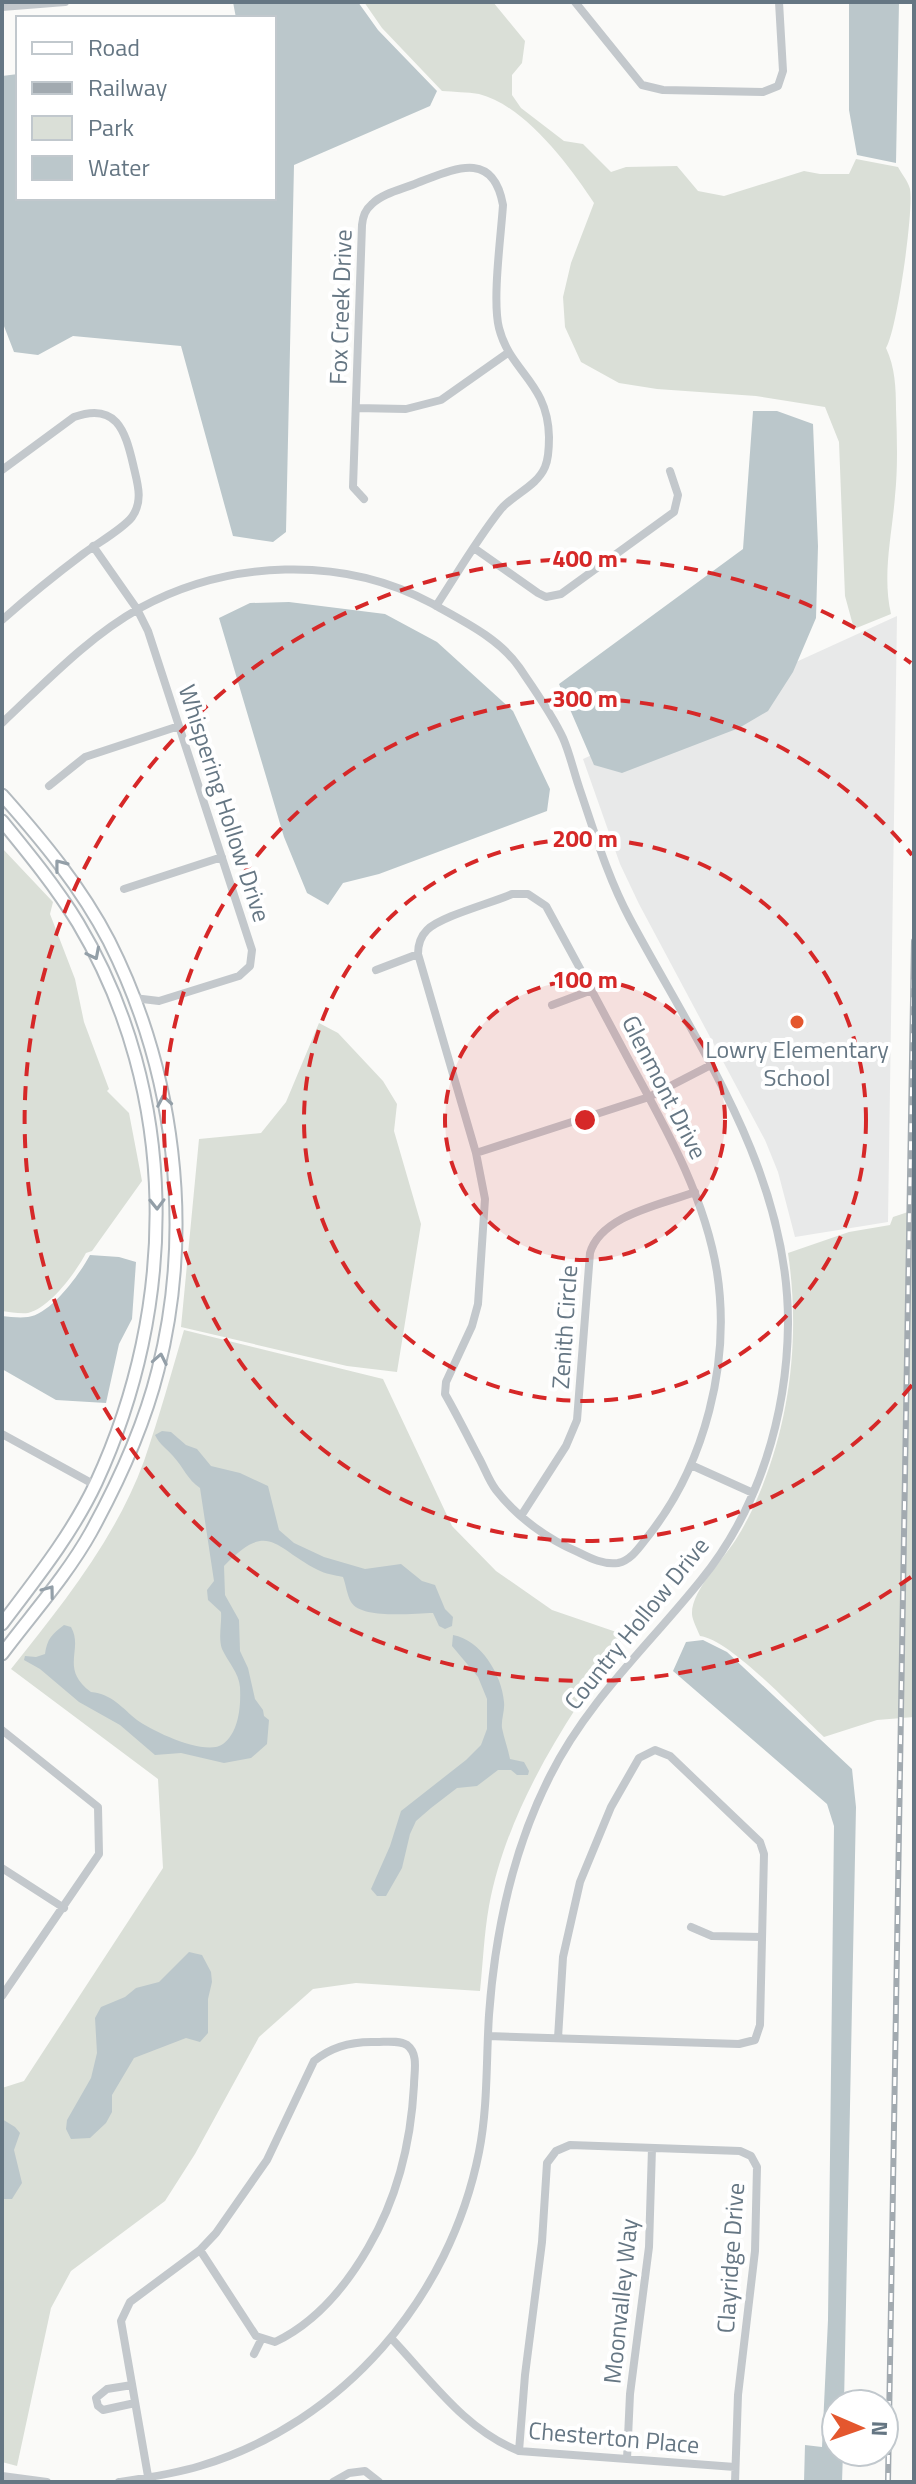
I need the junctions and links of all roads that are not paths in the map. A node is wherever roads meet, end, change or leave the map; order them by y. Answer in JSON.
{"nodes":[{"id":1,"x":51,"y":2,"type":"edge"},
{"id":2,"x":65,"y":2,"type":"edge"},
{"id":3,"x":575,"y":2,"type":"edge"},
{"id":4,"x":779,"y":2,"type":"edge"},
{"id":5,"x":2,"y":7,"type":"edge"},
{"id":6,"x":509,"y":352,"type":"junction"},
{"id":7,"x":356,"y":408,"type":"junction"},
{"id":8,"x":2,"y":470,"type":"edge"},
{"id":9,"x":670,"y":471,"type":"dead end"},
{"id":10,"x":364,"y":499,"type":"dead end"},
{"id":11,"x":93,"y":546,"type":"junction"},
{"id":12,"x":474,"y":548,"type":"junction"},
{"id":13,"x":436,"y":606,"type":"junction"},
{"id":14,"x":137,"y":609,"type":"junction"},
{"id":15,"x":2,"y":620,"type":"edge"},
{"id":16,"x":2,"y":723,"type":"edge"},
{"id":17,"x":179,"y":726,"type":"junction"},
{"id":18,"x":49,"y":786,"type":"dead end"},
{"id":19,"x":2,"y":795,"type":"edge"},
{"id":20,"x":2,"y":821,"type":"edge"},
{"id":21,"x":222,"y":857,"type":"junction"},
{"id":22,"x":124,"y":889,"type":"dead end"},
{"id":23,"x":418,"y":954,"type":"junction"},
{"id":24,"x":376,"y":970,"type":"dead end"},
{"id":25,"x":592,"y":990,"type":"junction"},
{"id":26,"x":134,"y":998,"type":"junction"},
{"id":27,"x":552,"y":1005,"type":"dead end"},
{"id":28,"x":709,"y":1066,"type":"junction"},
{"id":29,"x":649,"y":1097,"type":"junction"},
{"id":30,"x":476,"y":1153,"type":"junction"},
{"id":31,"x":695,"y":1192,"type":"junction"},
{"id":32,"x":2,"y":1434,"type":"edge"},
{"id":33,"x":691,"y":1465,"type":"junction"},
{"id":34,"x":95,"y":1485,"type":"junction"},
{"id":35,"x":753,"y":1493,"type":"junction"},
{"id":36,"x":521,"y":1516,"type":"junction"},
{"id":37,"x":2,"y":1624,"type":"edge"},
{"id":38,"x":2,"y":1654,"type":"edge"},
{"id":39,"x":2,"y":1730,"type":"edge"},
{"id":40,"x":2,"y":1868,"type":"edge"},
{"id":41,"x":64,"y":1908,"type":"junction"},
{"id":42,"x":691,"y":1927,"type":"dead end"},
{"id":43,"x":762,"y":1937,"type":"junction"},
{"id":44,"x":2,"y":1996,"type":"edge"},
{"id":45,"x":488,"y":2036,"type":"junction"},
{"id":46,"x":558,"y":2038,"type":"junction"},
{"id":47,"x":652,"y":2148,"type":"junction"},
{"id":48,"x":200,"y":2250,"type":"junction"},
{"id":49,"x":262,"y":2338,"type":"junction"},
{"id":50,"x":391,"y":2338,"type":"junction"},
{"id":51,"x":254,"y":2354,"type":"dead end"},
{"id":52,"x":132,"y":2385,"type":"junction"},
{"id":53,"x":135,"y":2403,"type":"junction"},
{"id":54,"x":519,"y":2451,"type":"junction"},
{"id":55,"x":627,"y":2459,"type":"junction"},
{"id":56,"x":735,"y":2467,"type":"junction"},
{"id":57,"x":2,"y":2476,"type":"edge"},
{"id":58,"x":149,"y":2480,"type":"edge"},
{"id":59,"x":47,"y":2482,"type":"edge"},
{"id":60,"x":119,"y":2482,"type":"edge"},
{"id":61,"x":333,"y":2482,"type":"edge"},
{"id":62,"x":379,"y":2482,"type":"edge"},
{"id":63,"x":735,"y":2482,"type":"edge"}],
"edges":[{"from":1,"to":2,"type":"street"},
{"from":1,"to":5,"type":"street"},
{"from":3,"to":4,"type":"street"},
{"from":6,"to":7,"type":"street"},
{"from":6,"to":7,"type":"street","name":"Fox Creek Drive"},
{"from":6,"to":12,"type":"street","name":"Fox Creek Drive"},
{"from":7,"to":10,"type":"street","name":"Fox Creek Drive"},
{"from":8,"to":11,"type":"street"},
{"from":9,"to":12,"type":"street"},
{"from":11,"to":14,"type":"street","name":"Whispering Hollow Drive"},
{"from":11,"to":15,"type":"street"},
{"from":12,"to":13,"type":"street","name":"Fox Creek Drive"},
{"from":13,"to":14,"type":"street","name":"Country Hollow Drive"},
{"from":13,"to":28,"type":"street","name":"Country Hollow Drive"},
{"from":14,"to":16,"type":"street","name":"Country Hollow Drive"},
{"from":14,"to":17,"type":"street","name":"Whispering Hollow Drive"},
{"from":17,"to":18,"type":"street"},
{"from":17,"to":21,"type":"street","name":"Whispering Hollow Drive"},
{"from":26,"to":19,"type":"street","one_way":true},
{"from":20,"to":34,"type":"street","one_way":true},
{"from":21,"to":22,"type":"street"},
{"from":21,"to":26,"type":"street","name":"Whispering Hollow Drive"},
{"from":23,"to":24,"type":"street"},
{"from":23,"to":25,"type":"street","name":"Glenmont Drive"},
{"from":23,"to":30,"type":"street","name":"Glenmont Drive"},
{"from":25,"to":27,"type":"street"},
{"from":25,"to":29,"type":"street","name":"Glenmont Drive"},
{"from":38,"to":26,"type":"street","one_way":true},
{"from":28,"to":29,"type":"street"},
{"from":28,"to":35,"type":"street","name":"Country Hollow Drive"},
{"from":29,"to":30,"type":"street"},
{"from":29,"to":31,"type":"street","name":"Glenmont Drive"},
{"from":30,"to":36,"type":"street","name":"Glenmont Drive"},
{"from":31,"to":33,"type":"street","name":"Glenmont Drive"},
{"from":31,"to":36,"type":"street","name":"Zenith Circle"},
{"from":32,"to":34,"type":"street"},
{"from":33,"to":35,"type":"street"},
{"from":33,"to":36,"type":"street","name":"Glenmont Drive"},
{"from":34,"to":37,"type":"street"},
{"from":35,"to":45,"type":"street","name":"Country Hollow Drive"},
{"from":39,"to":41,"type":"street"},
{"from":40,"to":41,"type":"street"},
{"from":41,"to":44,"type":"street"},
{"from":42,"to":43,"type":"street"},
{"from":43,"to":46,"type":"street"},
{"from":43,"to":46,"type":"street"},
{"from":45,"to":46,"type":"street"},
{"from":45,"to":50,"type":"street","name":"Country Hollow Drive"},
{"from":47,"to":54,"type":"street","name":"Clayridge Drive"},
{"from":47,"to":55,"type":"street","name":"Moonvalley Way"},
{"from":47,"to":56,"type":"street","name":"Clayridge Drive"},
{"from":48,"to":49,"type":"street"},
{"from":48,"to":49,"type":"street"},
{"from":48,"to":52,"type":"street"},
{"from":49,"to":51,"type":"street"},
{"from":50,"to":54,"type":"street","name":"Chesterton Place"},
{"from":50,"to":58,"type":"street","name":"Country Hollow Drive"},
{"from":52,"to":53,"type":"street"},
{"from":52,"to":53,"type":"street"},
{"from":53,"to":58,"type":"street"},
{"from":54,"to":55,"type":"street","name":"Chesterton Place"},
{"from":55,"to":56,"type":"street","name":"Chesterton Place"},
{"from":56,"to":63,"type":"street","name":"Clayridge Drive"},
{"from":57,"to":59,"type":"street"},
{"from":58,"to":60,"type":"street","name":"Country Hollow Drive"},
{"from":61,"to":62,"type":"street"}]}
